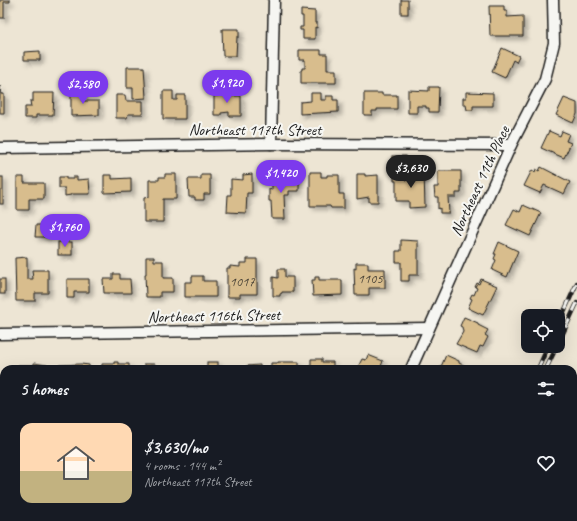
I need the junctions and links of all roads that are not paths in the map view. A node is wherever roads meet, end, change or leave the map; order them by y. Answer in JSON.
{"nodes":[{"id":1,"x":274,"y":0,"type":"edge"},
{"id":2,"x":553,"y":0,"type":"edge"},
{"id":3,"x":271,"y":144,"type":"junction"},
{"id":4,"x":511,"y":145,"type":"junction"},
{"id":5,"x":0,"y":148,"type":"edge"},
{"id":6,"x":429,"y":328,"type":"junction"},
{"id":7,"x":0,"y":334,"type":"edge"},
{"id":8,"x":413,"y":365,"type":"edge"}],
"edges":[{"from":1,"to":3,"type":"street"},
{"from":2,"to":4,"type":"street","name":"Northeast 11th Place"},
{"from":3,"to":4,"type":"street","name":"Northeast 117th Street"},
{"from":3,"to":5,"type":"street","name":"Northeast 117th Street"},
{"from":4,"to":6,"type":"street","name":"Northeast 11th Place"},
{"from":6,"to":7,"type":"street","name":"Northeast 116th Street"},
{"from":6,"to":8,"type":"street","name":"Northeast 11th Place"}]}
